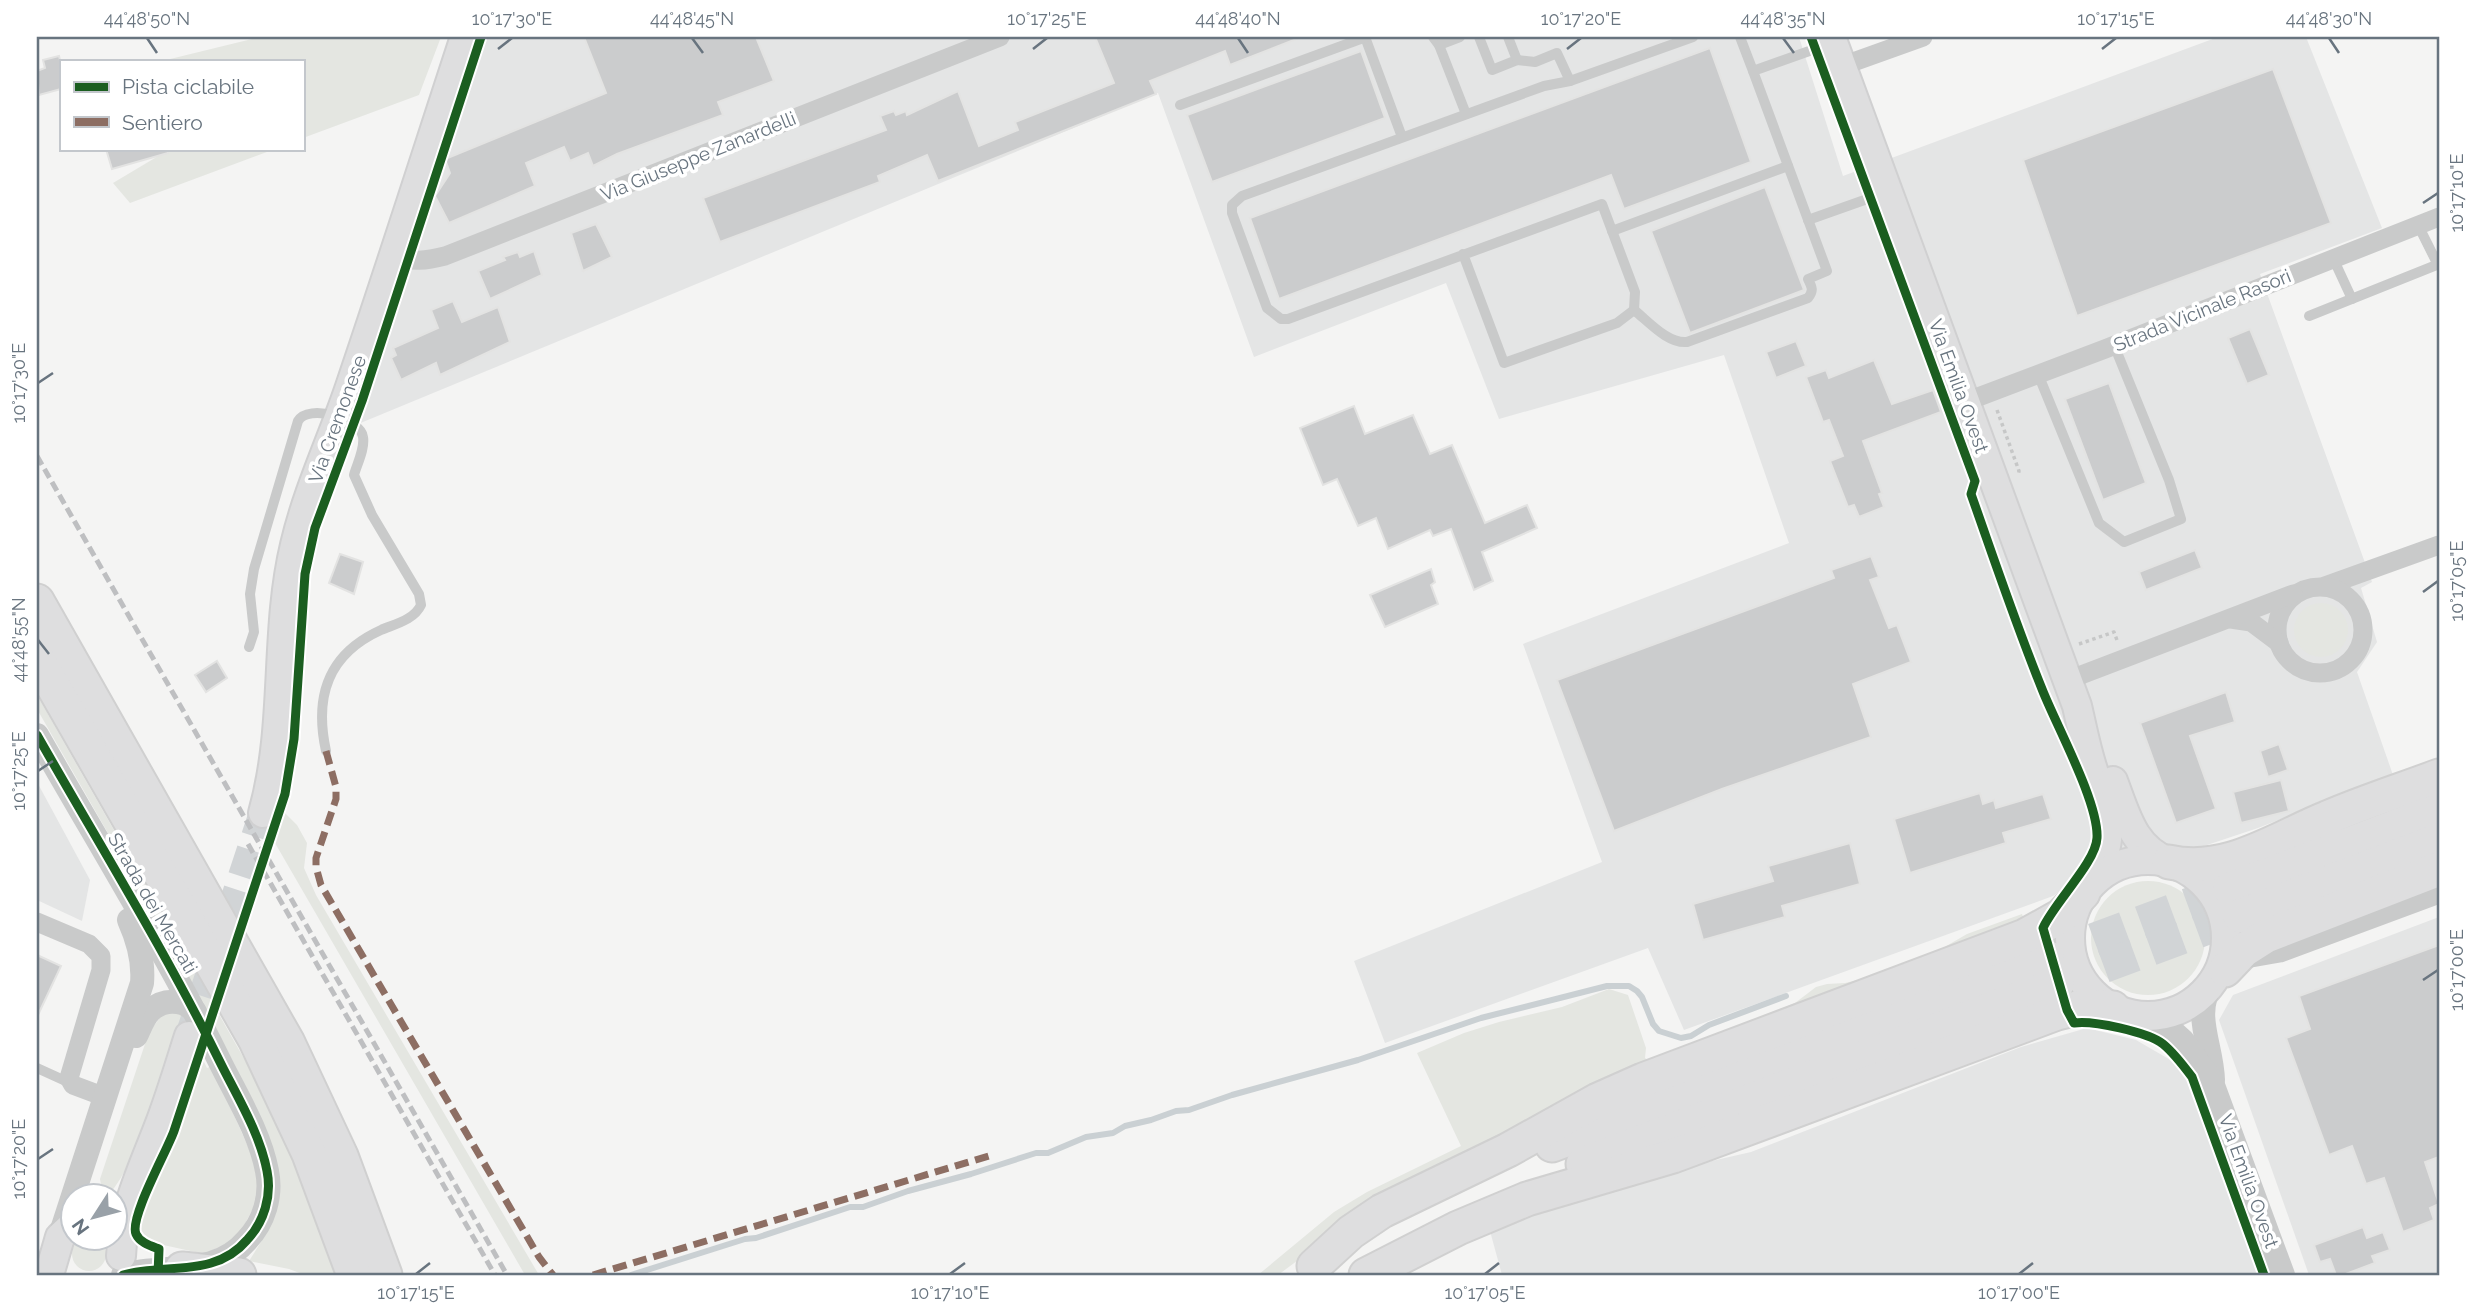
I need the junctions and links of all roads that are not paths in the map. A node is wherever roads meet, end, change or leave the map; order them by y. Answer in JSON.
{"nodes":[{"id":1,"x":465,"y":37,"type":"edge"},
{"id":2,"x":1000,"y":37,"type":"edge"},
{"id":3,"x":1366,"y":37,"type":"edge"},
{"id":4,"x":1460,"y":37,"type":"edge"},
{"id":5,"x":1479,"y":37,"type":"edge"},
{"id":6,"x":1508,"y":37,"type":"edge"},
{"id":7,"x":1693,"y":37,"type":"edge"},
{"id":8,"x":1740,"y":37,"type":"edge"},
{"id":9,"x":1923,"y":37,"type":"edge"},
{"id":10,"x":1436,"y":41,"type":"edge"},
{"id":11,"x":1835,"y":48,"type":"edge"},
{"id":12,"x":1517,"y":60,"type":"junction"},
{"id":13,"x":1754,"y":71,"type":"junction"},
{"id":14,"x":1570,"y":81,"type":"junction"},
{"id":15,"x":1180,"y":104,"type":"dead end"},
{"id":16,"x":1466,"y":114,"type":"junction"},
{"id":17,"x":1402,"y":137,"type":"junction"},
{"id":18,"x":1788,"y":166,"type":"junction"},
{"id":19,"x":1888,"y":192,"type":"junction"},
{"id":20,"x":2439,"y":217,"type":"edge"},
{"id":21,"x":1808,"y":220,"type":"junction"},
{"id":22,"x":2418,"y":225,"type":"junction"},
{"id":23,"x":1612,"y":231,"type":"junction"},
{"id":24,"x":1463,"y":254,"type":"junction"},
{"id":25,"x":393,"y":257,"type":"junction"},
{"id":26,"x":2333,"y":258,"type":"junction"},
{"id":27,"x":2438,"y":265,"type":"edge"},
{"id":28,"x":2352,"y":299,"type":"junction"},
{"id":29,"x":1634,"y":310,"type":"junction"},
{"id":30,"x":2309,"y":316,"type":"dead end"},
{"id":31,"x":2114,"y":345,"type":"junction"},
{"id":32,"x":2038,"y":374,"type":"junction"},
{"id":33,"x":1977,"y":397,"type":"junction"},
{"id":34,"x":339,"y":418,"type":"junction"},
{"id":35,"x":2439,"y":545,"type":"edge"},
{"id":36,"x":2325,"y":586,"type":"junction"},
{"id":37,"x":2297,"y":593,"type":"junction"},
{"id":38,"x":37,"y":601,"type":"edge"},
{"id":39,"x":2230,"y":619,"type":"junction"},
{"id":40,"x":2278,"y":643,"type":"junction"},
{"id":41,"x":249,"y":648,"type":"dead end"},
{"id":42,"x":37,"y":658,"type":"edge"},
{"id":43,"x":2068,"y":680,"type":"junction"},
{"id":44,"x":2077,"y":706,"type":"junction"},
{"id":45,"x":37,"y":735,"type":"edge"},
{"id":46,"x":326,"y":751,"type":"dead end"},
{"id":47,"x":37,"y":758,"type":"edge"},
{"id":48,"x":2439,"y":776,"type":"edge"},
{"id":49,"x":2439,"y":810,"type":"edge"},
{"id":50,"x":263,"y":813,"type":"tunnel mouth"},
{"id":51,"x":2439,"y":840,"type":"edge"},
{"id":52,"x":2169,"y":862,"type":"junction"},
{"id":53,"x":2439,"y":869,"type":"edge"},
{"id":54,"x":2083,"y":893,"type":"junction"},
{"id":55,"x":2439,"y":894,"type":"edge"},
{"id":56,"x":37,"y":922,"type":"edge"},
{"id":57,"x":2219,"y":976,"type":"junction"},
{"id":58,"x":2125,"y":1012,"type":"junction"},
{"id":59,"x":192,"y":1024,"type":"junction"},
{"id":60,"x":37,"y":1068,"type":"edge"},
{"id":61,"x":73,"y":1085,"type":"junction"},
{"id":62,"x":2215,"y":1087,"type":"junction"},
{"id":63,"x":105,"y":1097,"type":"junction"},
{"id":64,"x":92,"y":1135,"type":"junction"},
{"id":65,"x":143,"y":1165,"type":"junction"},
{"id":66,"x":79,"y":1182,"type":"edge"},
{"id":67,"x":130,"y":1182,"type":"edge"},
{"id":68,"x":60,"y":1247,"type":"edge"},
{"id":69,"x":61,"y":1252,"type":"edge"},
{"id":70,"x":118,"y":1260,"type":"edge"},
{"id":71,"x":182,"y":1269,"type":"junction"},
{"id":72,"x":376,"y":1271,"type":"edge"},
{"id":73,"x":1308,"y":1271,"type":"edge"},
{"id":74,"x":49,"y":1275,"type":"edge"},
{"id":75,"x":65,"y":1275,"type":"edge"},
{"id":76,"x":239,"y":1275,"type":"edge"},
{"id":77,"x":1351,"y":1275,"type":"edge"},
{"id":78,"x":1366,"y":1275,"type":"edge"},
{"id":79,"x":2283,"y":1275,"type":"edge"}],
"edges":[{"from":1,"to":25,"type":"main road","name":"Via Cremonese"},
{"from":2,"to":25,"type":"street","name":"Via Giuseppe Zanardelli"},
{"from":3,"to":15,"type":"lane"},
{"from":3,"to":17,"type":"lane"},
{"from":4,"to":10,"type":"lane"},
{"from":5,"to":12,"type":"lane"},
{"from":6,"to":12,"type":"lane"},
{"from":7,"to":14,"type":"lane"},
{"from":8,"to":13,"type":"lane"},
{"from":9,"to":11,"type":"street"},
{"from":10,"to":16,"type":"lane"},
{"from":11,"to":13,"type":"lane"},
{"from":11,"to":19,"type":"main road","name":"Via Emilia Ovest"},
{"from":12,"to":14,"type":"lane"},
{"from":13,"to":18,"type":"lane"},
{"from":14,"to":16,"type":"lane"},
{"from":16,"to":17,"type":"lane"},
{"from":17,"to":24,"type":"lane"},
{"from":18,"to":21,"type":"lane"},
{"from":18,"to":23,"type":"lane"},
{"from":19,"to":21,"type":"lane"},
{"from":19,"to":33,"type":"main road","name":"Via Emilia Ovest"},
{"from":20,"to":22,"type":"street","name":"Strada Vicinale Rasori"},
{"from":21,"to":29,"type":"lane"},
{"from":22,"to":26,"type":"street","name":"Strada Vicinale Rasori"},
{"from":22,"to":27,"type":"lane"},
{"from":23,"to":24,"type":"lane"},
{"from":23,"to":29,"type":"lane"},
{"from":24,"to":29,"type":"lane"},
{"from":25,"to":34,"type":"main road","name":"Via Cremonese"},
{"from":26,"to":28,"type":"lane"},
{"from":26,"to":31,"type":"street","name":"Strada Vicinale Rasori"},
{"from":27,"to":28,"type":"lane"},
{"from":28,"to":30,"type":"lane"},
{"from":31,"to":32,"type":"street","name":"Strada Vicinale Rasori"},
{"from":31,"to":32,"type":"lane"},
{"from":32,"to":33,"type":"street","name":"Strada Vicinale Rasori"},
{"from":33,"to":43,"type":"main road","name":"Via Emilia Ovest"},
{"from":34,"to":41,"type":"lane"},
{"from":34,"to":46,"type":"lane"},
{"from":34,"to":50,"type":"main road","name":"Via Cremonese"},
{"from":35,"to":36,"type":"street"},
{"from":36,"to":37,"type":"street"},
{"from":36,"to":40,"type":"street"},
{"from":37,"to":39,"type":"street"},
{"from":37,"to":40,"type":"street"},
{"from":38,"to":72,"type":"highway"},
{"from":39,"to":40,"type":"street"},
{"from":39,"to":43,"type":"street"},
{"from":42,"to":72,"type":"highway"},
{"from":43,"to":44,"type":"main road","name":"Via Emilia Ovest"},
{"from":44,"to":52,"type":"main road","name":"Via Emilia Ovest"},
{"from":44,"to":54,"type":"main road","name":"Via Emilia Ovest"},
{"from":45,"to":59,"type":"street","name":"Strada dei Mercati"},
{"from":47,"to":63,"type":"street","name":"Strada dei Mercati"},
{"from":48,"to":52,"type":"highway"},
{"from":49,"to":51,"type":"highway"},
{"from":52,"to":54,"type":"main road","name":"Via Emilia Ovest"},
{"from":52,"to":57,"type":"main road","name":"Via Emilia Ovest"},
{"from":53,"to":57,"type":"highway"},
{"from":54,"to":58,"type":"main road","name":"Via Emilia Ovest"},
{"from":54,"to":73,"type":"highway"},
{"from":55,"to":57,"type":"street"},
{"from":56,"to":61,"type":"street"},
{"from":57,"to":58,"type":"main road","name":"Via Emilia Ovest"},
{"from":57,"to":62,"type":"street","name":"Via Emilia Ovest"},
{"from":58,"to":62,"type":"street","name":"Via Emilia Ovest"},
{"from":58,"to":78,"type":"highway"},
{"from":59,"to":64,"type":"street"},
{"from":59,"to":65,"type":"main road"},
{"from":59,"to":71,"type":"street","name":"Strada dei Mercati"},
{"from":60,"to":61,"type":"lane"},
{"from":61,"to":63,"type":"street"},
{"from":62,"to":79,"type":"street","name":"Via Emilia Ovest"},
{"from":63,"to":64,"type":"street","name":"Strada dei Mercati"},
{"from":64,"to":66,"type":"street","name":"Strada dei Mercati"},
{"from":65,"to":67,"type":"main road"},
{"from":65,"to":70,"type":"main road"},
{"from":68,"to":74,"type":"main road"},
{"from":69,"to":75,"type":"main road"},
{"from":70,"to":71,"type":"street","name":"Strada dei Mercati"},
{"from":71,"to":76,"type":"highway"},
{"from":73,"to":77,"type":"highway"}]}
